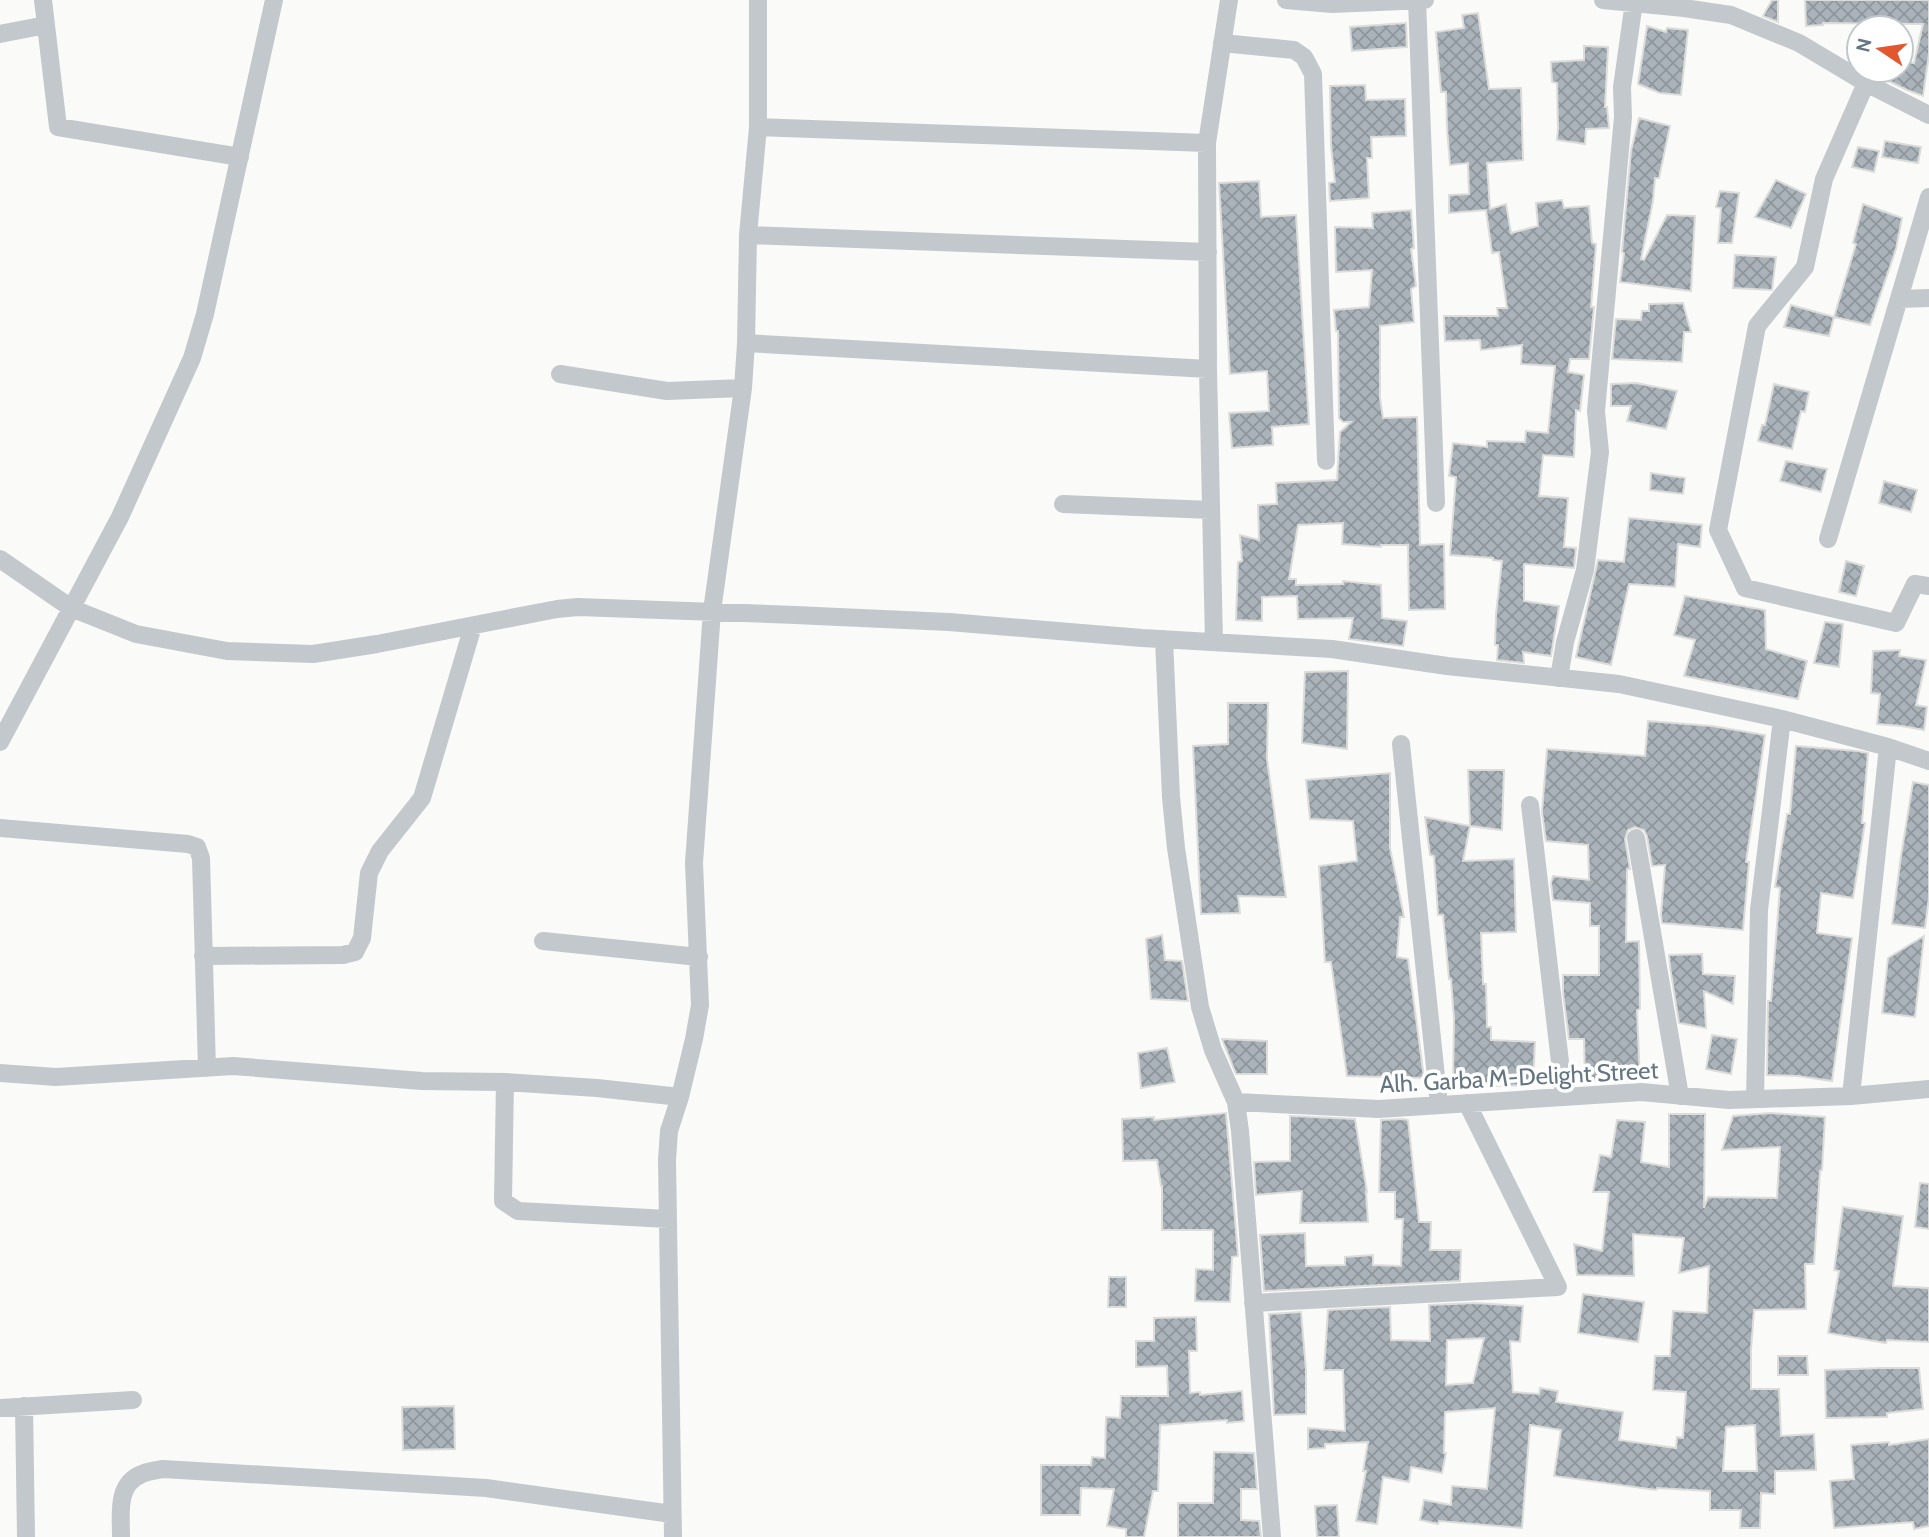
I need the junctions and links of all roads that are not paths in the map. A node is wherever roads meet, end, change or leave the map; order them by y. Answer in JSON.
{"nodes":[{"id":1,"x":43,"y":0,"type":"edge"},
{"id":2,"x":274,"y":0,"type":"edge"},
{"id":3,"x":758,"y":0,"type":"edge"},
{"id":4,"x":1229,"y":0,"type":"edge"},
{"id":5,"x":1286,"y":0,"type":"edge"},
{"id":6,"x":1417,"y":0,"type":"edge"},
{"id":7,"x":1425,"y":0,"type":"edge"},
{"id":8,"x":1603,"y":0,"type":"edge"},
{"id":9,"x":1634,"y":2,"type":"junction"},
{"id":10,"x":46,"y":25,"type":"junction"},
{"id":11,"x":0,"y":34,"type":"edge"},
{"id":12,"x":1222,"y":43,"type":"junction"},
{"id":13,"x":1845,"y":70,"type":"edge"},
{"id":14,"x":1865,"y":84,"type":"edge"},
{"id":15,"x":1870,"y":84,"type":"edge"},
{"id":16,"x":1929,"y":115,"type":"edge"},
{"id":17,"x":758,"y":127,"type":"junction"},
{"id":18,"x":1207,"y":143,"type":"junction"},
{"id":19,"x":240,"y":157,"type":"junction"},
{"id":20,"x":1929,"y":197,"type":"edge"},
{"id":21,"x":748,"y":235,"type":"junction"},
{"id":22,"x":1208,"y":252,"type":"junction"},
{"id":23,"x":1929,"y":298,"type":"edge"},
{"id":24,"x":1899,"y":299,"type":"junction"},
{"id":25,"x":746,"y":343,"type":"junction"},
{"id":26,"x":1208,"y":369,"type":"junction"},
{"id":27,"x":560,"y":374,"type":"dead end"},
{"id":28,"x":743,"y":388,"type":"junction"},
{"id":29,"x":1326,"y":461,"type":"dead end"},
{"id":30,"x":1436,"y":503,"type":"dead end"},
{"id":31,"x":1063,"y":504,"type":"dead end"},
{"id":32,"x":1211,"y":510,"type":"junction"},
{"id":33,"x":1828,"y":539,"type":"dead end"},
{"id":34,"x":0,"y":559,"type":"edge"},
{"id":35,"x":1929,"y":586,"type":"edge"},
{"id":36,"x":71,"y":608,"type":"junction"},
{"id":37,"x":712,"y":611,"type":"junction"},
{"id":38,"x":473,"y":626,"type":"junction"},
{"id":39,"x":1164,"y":639,"type":"junction"},
{"id":40,"x":1214,"y":642,"type":"junction"},
{"id":41,"x":1559,"y":678,"type":"junction"},
{"id":42,"x":1782,"y":719,"type":"junction"},
{"id":43,"x":5,"y":724,"type":"edge"},
{"id":44,"x":0,"y":742,"type":"edge"},
{"id":45,"x":1401,"y":744,"type":"dead end"},
{"id":46,"x":1888,"y":747,"type":"junction"},
{"id":47,"x":1929,"y":761,"type":"edge"},
{"id":48,"x":1530,"y":805,"type":"dead end"},
{"id":49,"x":0,"y":828,"type":"edge"},
{"id":50,"x":1636,"y":838,"type":"dead end"},
{"id":51,"x":543,"y":941,"type":"dead end"},
{"id":52,"x":203,"y":956,"type":"junction"},
{"id":53,"x":699,"y":957,"type":"junction"},
{"id":54,"x":206,"y":1068,"type":"junction"},
{"id":55,"x":0,"y":1073,"type":"edge"},
{"id":56,"x":505,"y":1082,"type":"junction"},
{"id":57,"x":1929,"y":1089,"type":"edge"},
{"id":58,"x":1564,"y":1096,"type":"junction"},
{"id":59,"x":1680,"y":1096,"type":"junction"},
{"id":60,"x":1851,"y":1096,"type":"junction"},
{"id":61,"x":680,"y":1097,"type":"junction"},
{"id":62,"x":1755,"y":1099,"type":"junction"},
{"id":63,"x":1236,"y":1102,"type":"junction"},
{"id":64,"x":1467,"y":1103,"type":"junction"},
{"id":65,"x":1439,"y":1105,"type":"junction"},
{"id":66,"x":668,"y":1219,"type":"junction"},
{"id":67,"x":1253,"y":1303,"type":"junction"},
{"id":68,"x":133,"y":1400,"type":"dead end"},
{"id":69,"x":24,"y":1406,"type":"junction"},
{"id":70,"x":0,"y":1408,"type":"edge"},
{"id":71,"x":672,"y":1514,"type":"junction"},
{"id":72,"x":26,"y":1537,"type":"edge"},
{"id":73,"x":121,"y":1537,"type":"edge"},
{"id":74,"x":673,"y":1537,"type":"edge"},
{"id":75,"x":1272,"y":1537,"type":"edge"}],
"edges":[{"from":1,"to":10,"type":"street"},
{"from":2,"to":19,"type":"street"},
{"from":3,"to":17,"type":"street"},
{"from":4,"to":12,"type":"street"},
{"from":5,"to":6,"type":"street"},
{"from":6,"to":7,"type":"street"},
{"from":6,"to":30,"type":"street"},
{"from":8,"to":9,"type":"street"},
{"from":9,"to":13,"type":"street"},
{"from":9,"to":41,"type":"street"},
{"from":10,"to":11,"type":"street"},
{"from":10,"to":19,"type":"street"},
{"from":12,"to":18,"type":"street"},
{"from":12,"to":29,"type":"street"},
{"from":14,"to":35,"type":"street"},
{"from":15,"to":16,"type":"street"},
{"from":17,"to":18,"type":"street"},
{"from":17,"to":21,"type":"street"},
{"from":18,"to":22,"type":"street"},
{"from":19,"to":36,"type":"street"},
{"from":20,"to":24,"type":"street"},
{"from":21,"to":22,"type":"street"},
{"from":21,"to":25,"type":"street"},
{"from":22,"to":26,"type":"street"},
{"from":23,"to":24,"type":"street"},
{"from":24,"to":33,"type":"street"},
{"from":25,"to":26,"type":"street"},
{"from":25,"to":28,"type":"street"},
{"from":26,"to":32,"type":"street"},
{"from":27,"to":28,"type":"street"},
{"from":28,"to":37,"type":"street"},
{"from":31,"to":32,"type":"street"},
{"from":32,"to":40,"type":"street"},
{"from":34,"to":36,"type":"street"},
{"from":36,"to":38,"type":"street"},
{"from":36,"to":43,"type":"street"},
{"from":37,"to":38,"type":"street"},
{"from":37,"to":39,"type":"street"},
{"from":37,"to":53,"type":"street"},
{"from":38,"to":52,"type":"street"},
{"from":39,"to":40,"type":"street"},
{"from":39,"to":63,"type":"street"},
{"from":40,"to":41,"type":"street"},
{"from":41,"to":42,"type":"street"},
{"from":42,"to":46,"type":"street"},
{"from":42,"to":62,"type":"street"},
{"from":43,"to":44,"type":"street"},
{"from":45,"to":65,"type":"street"},
{"from":46,"to":47,"type":"street"},
{"from":46,"to":60,"type":"street"},
{"from":48,"to":58,"type":"street"},
{"from":49,"to":52,"type":"street"},
{"from":50,"to":59,"type":"street"},
{"from":51,"to":53,"type":"street"},
{"from":52,"to":54,"type":"street"},
{"from":53,"to":61,"type":"street"},
{"from":54,"to":55,"type":"street"},
{"from":54,"to":56,"type":"street"},
{"from":56,"to":61,"type":"street"},
{"from":56,"to":66,"type":"street"},
{"from":57,"to":60,"type":"street","name":"Alh. Garba M-Delight Street"},
{"from":58,"to":59,"type":"street","name":"Alh. Garba M-Delight Street"},
{"from":58,"to":64,"type":"street","name":"Alh. Garba M-Delight Street"},
{"from":59,"to":62,"type":"street","name":"Alh. Garba M-Delight Street"},
{"from":60,"to":62,"type":"street","name":"Alh. Garba M-Delight Street"},
{"from":61,"to":66,"type":"street"},
{"from":63,"to":65,"type":"street","name":"Alh. Garba M-Delight Street"},
{"from":63,"to":67,"type":"street"},
{"from":64,"to":65,"type":"street","name":"Alh. Garba M-Delight Street"},
{"from":64,"to":67,"type":"street"},
{"from":66,"to":71,"type":"street"},
{"from":67,"to":75,"type":"street"},
{"from":68,"to":69,"type":"street"},
{"from":69,"to":70,"type":"street"},
{"from":69,"to":72,"type":"street"},
{"from":71,"to":73,"type":"street"},
{"from":71,"to":74,"type":"street"}]}
